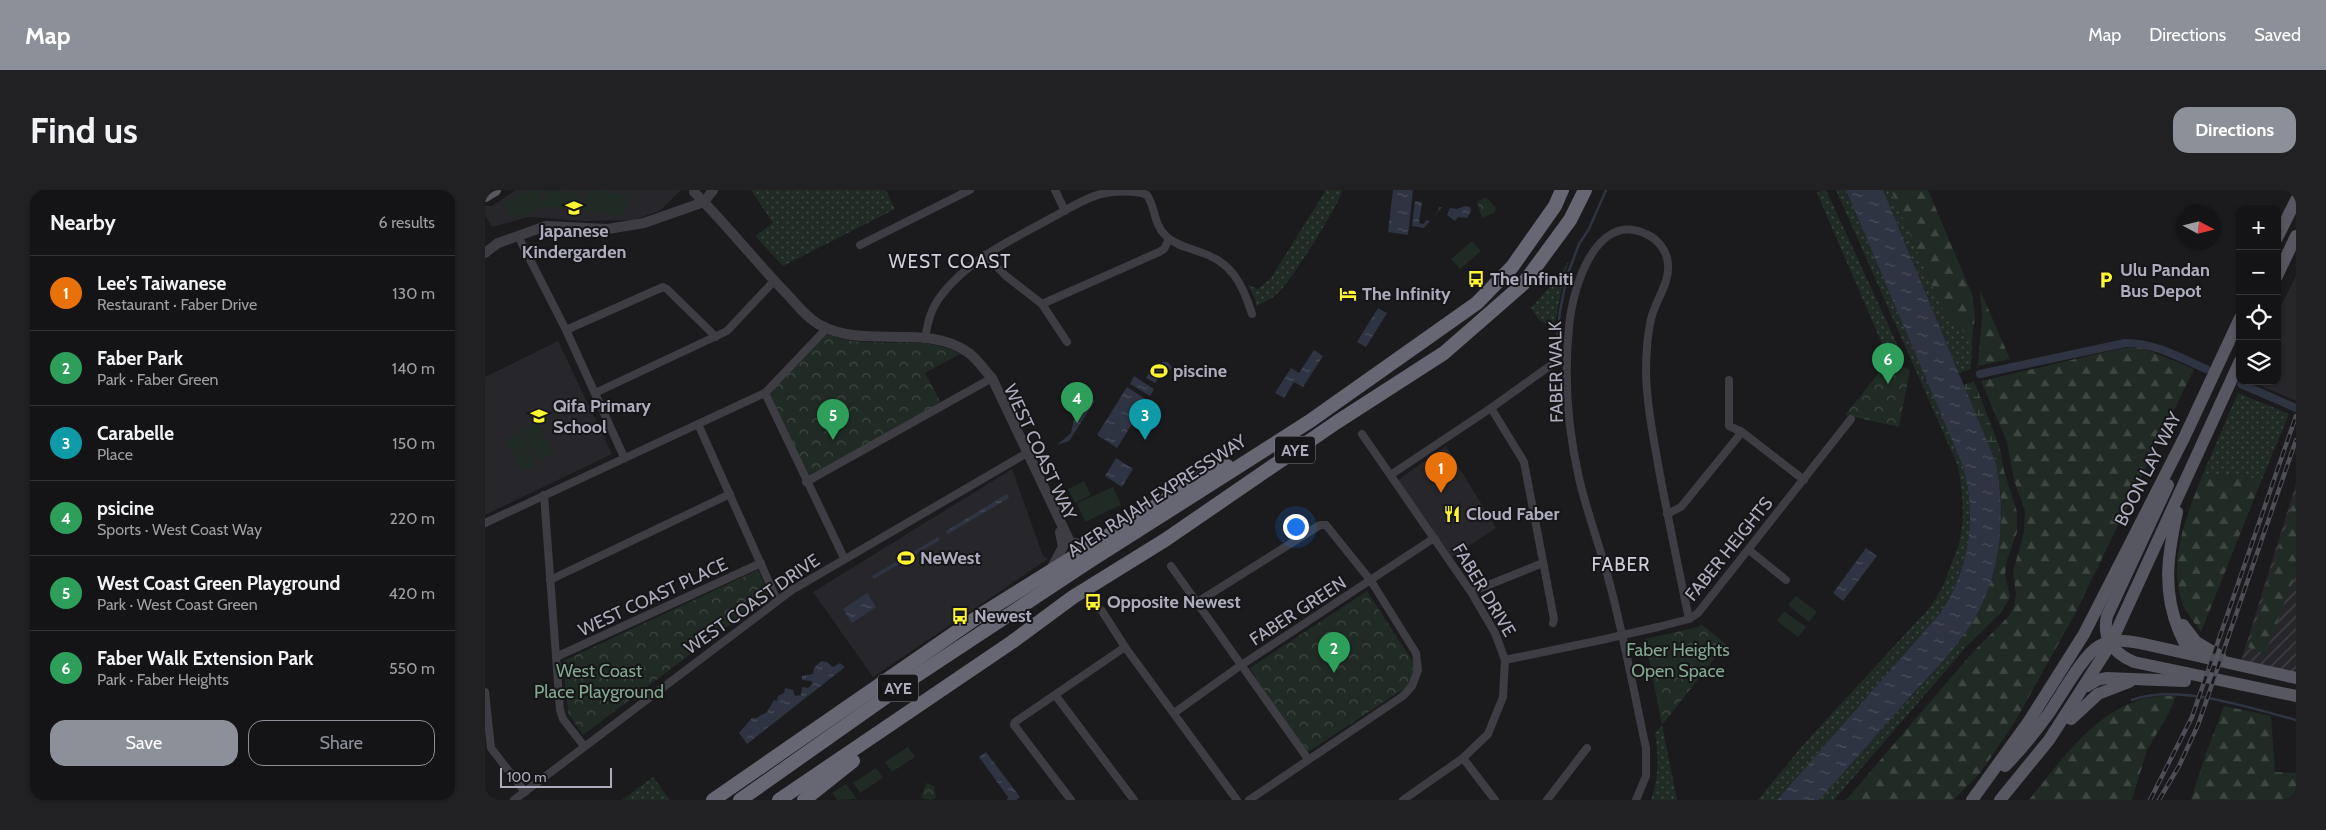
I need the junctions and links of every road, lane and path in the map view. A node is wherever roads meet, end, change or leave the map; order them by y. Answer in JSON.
{"nodes":[{"id":1,"x":495,"y":190,"type":"edge"},
{"id":2,"x":713,"y":190,"type":"edge"},
{"id":3,"x":970,"y":190,"type":"edge"},
{"id":4,"x":1055,"y":190,"type":"edge"},
{"id":5,"x":1562,"y":190,"type":"edge"},
{"id":6,"x":1585,"y":190,"type":"edge"},
{"id":7,"x":695,"y":191,"type":"edge"},
{"id":8,"x":485,"y":196,"type":"edge"},
{"id":9,"x":2296,"y":200,"type":"edge"},
{"id":10,"x":704,"y":202,"type":"junction"},
{"id":11,"x":1065,"y":211,"type":"junction"},
{"id":12,"x":673,"y":212,"type":"junction"},
{"id":13,"x":2281,"y":230,"type":"edge"},
{"id":14,"x":518,"y":236,"type":"junction"},
{"id":15,"x":2296,"y":236,"type":"edge"},
{"id":16,"x":1169,"y":239,"type":"junction"},
{"id":17,"x":860,"y":245,"type":"dead end"},
{"id":18,"x":485,"y":253,"type":"edge"},
{"id":19,"x":985,"y":255,"type":"junction"},
{"id":20,"x":2281,"y":268,"type":"edge"},
{"id":21,"x":774,"y":281,"type":"junction"},
{"id":22,"x":1042,"y":304,"type":"junction"},
{"id":23,"x":1252,"y":314,"type":"dead end"},
{"id":24,"x":2236,"y":327,"type":"edge"},
{"id":25,"x":827,"y":328,"type":"junction"},
{"id":26,"x":566,"y":330,"type":"junction"},
{"id":27,"x":716,"y":337,"type":"junction"},
{"id":28,"x":925,"y":338,"type":"junction"},
{"id":29,"x":1067,"y":342,"type":"dead end"},
{"id":30,"x":1554,"y":363,"type":"dead end"},
{"id":31,"x":2236,"y":370,"type":"edge"},
{"id":32,"x":989,"y":377,"type":"junction"},
{"id":33,"x":1729,"y":380,"type":"dead end"},
{"id":34,"x":595,"y":393,"type":"junction"},
{"id":35,"x":765,"y":393,"type":"junction"},
{"id":36,"x":1491,"y":408,"type":"junction"},
{"id":37,"x":1851,"y":419,"type":"dead end"},
{"id":38,"x":698,"y":424,"type":"junction"},
{"id":39,"x":1742,"y":432,"type":"junction"},
{"id":40,"x":1362,"y":434,"type":"dead end"},
{"id":41,"x":2184,"y":438,"type":"junction"},
{"id":42,"x":1025,"y":454,"type":"junction"},
{"id":43,"x":1258,"y":454,"type":"junction"},
{"id":44,"x":624,"y":456,"type":"junction"},
{"id":45,"x":1392,"y":474,"type":"junction"},
{"id":46,"x":1804,"y":480,"type":"junction"},
{"id":47,"x":806,"y":482,"type":"junction"},
{"id":48,"x":2183,"y":483,"type":"junction"},
{"id":49,"x":730,"y":494,"type":"junction"},
{"id":50,"x":544,"y":495,"type":"junction"},
{"id":51,"x":1667,"y":514,"type":"junction"},
{"id":52,"x":485,"y":523,"type":"edge"},
{"id":53,"x":1434,"y":538,"type":"junction"},
{"id":54,"x":1091,"y":546,"type":"junction"},
{"id":55,"x":1749,"y":550,"type":"junction"},
{"id":56,"x":844,"y":558,"type":"junction"},
{"id":57,"x":761,"y":563,"type":"junction"},
{"id":58,"x":1543,"y":563,"type":"junction"},
{"id":59,"x":1171,"y":566,"type":"dead end"},
{"id":60,"x":1050,"y":571,"type":"junction"},
{"id":61,"x":550,"y":580,"type":"junction"},
{"id":62,"x":1786,"y":580,"type":"dead end"},
{"id":63,"x":1371,"y":581,"type":"junction"},
{"id":64,"x":2168,"y":590,"type":"junction"},
{"id":65,"x":1471,"y":592,"type":"junction"},
{"id":66,"x":777,"y":600,"type":"junction"},
{"id":67,"x":1196,"y":603,"type":"junction"},
{"id":68,"x":1102,"y":611,"type":"dead end"},
{"id":69,"x":1689,"y":619,"type":"junction"},
{"id":70,"x":1553,"y":623,"type":"dead end"},
{"id":71,"x":2110,"y":643,"type":"junction"},
{"id":72,"x":1125,"y":647,"type":"junction"},
{"id":73,"x":2202,"y":657,"type":"junction"},
{"id":74,"x":557,"y":658,"type":"junction"},
{"id":75,"x":1505,"y":660,"type":"junction"},
{"id":76,"x":2236,"y":664,"type":"junction"},
{"id":77,"x":1243,"y":665,"type":"junction"},
{"id":78,"x":2159,"y":678,"type":"junction"},
{"id":79,"x":2296,"y":678,"type":"edge"},
{"id":80,"x":2233,"y":684,"type":"junction"},
{"id":81,"x":2085,"y":687,"type":"junction"},
{"id":82,"x":485,"y":692,"type":"edge"},
{"id":83,"x":1056,"y":696,"type":"junction"},
{"id":84,"x":2296,"y":696,"type":"edge"},
{"id":85,"x":1174,"y":713,"type":"junction"},
{"id":86,"x":2049,"y":740,"type":"junction"},
{"id":87,"x":866,"y":742,"type":"junction"},
{"id":88,"x":585,"y":746,"type":"junction"},
{"id":89,"x":1587,"y":748,"type":"dead end"},
{"id":90,"x":1463,"y":758,"type":"junction"},
{"id":91,"x":1308,"y":759,"type":"junction"},
{"id":92,"x":1981,"y":789,"type":"junction"},
{"id":93,"x":525,"y":792,"type":"junction"},
{"id":94,"x":514,"y":800,"type":"edge"},
{"id":95,"x":713,"y":800,"type":"edge"},
{"id":96,"x":740,"y":800,"type":"edge"},
{"id":97,"x":779,"y":800,"type":"edge"},
{"id":98,"x":804,"y":800,"type":"edge"},
{"id":99,"x":1071,"y":800,"type":"edge"},
{"id":100,"x":1133,"y":800,"type":"edge"},
{"id":101,"x":1237,"y":800,"type":"edge"},
{"id":102,"x":1249,"y":800,"type":"edge"},
{"id":103,"x":1403,"y":800,"type":"edge"},
{"id":104,"x":1495,"y":800,"type":"edge"},
{"id":105,"x":1547,"y":800,"type":"edge"},
{"id":106,"x":1636,"y":800,"type":"edge"},
{"id":107,"x":1972,"y":800,"type":"edge"},
{"id":108,"x":2000,"y":800,"type":"edge"}],
"edges":[{"from":1,"to":8,"type":"main road"},
{"from":2,"to":10,"type":"street"},
{"from":3,"to":17,"type":"street"},
{"from":4,"to":11,"type":"street"},
{"from":5,"to":43,"type":"highway","name":"AYER RAJAH EXPRESSWAY","number":"AYE"},
{"from":6,"to":87,"type":"highway","number":"AYE"},
{"from":7,"to":10,"type":"street","name":"WEST COAST WAY"},
{"from":7,"to":12,"type":"street"},
{"from":9,"to":13,"type":"main road"},
{"from":10,"to":12,"type":"street"},
{"from":10,"to":21,"type":"street","name":"WEST COAST WAY"},
{"from":11,"to":16,"type":"street"},
{"from":11,"to":19,"type":"street"},
{"from":12,"to":14,"type":"street"},
{"from":14,"to":18,"type":"street"},
{"from":14,"to":26,"type":"street"},
{"from":15,"to":20,"type":"main road"},
{"from":16,"to":22,"type":"street"},
{"from":16,"to":23,"type":"street"},
{"from":19,"to":22,"type":"street"},
{"from":19,"to":28,"type":"street"},
{"from":21,"to":25,"type":"street","name":"WEST COAST WAY"},
{"from":21,"to":27,"type":"street"},
{"from":22,"to":29,"type":"street"},
{"from":24,"to":41,"type":"main road","name":"BOON LAY WAY"},
{"from":25,"to":28,"type":"street","name":"WEST COAST WAY"},
{"from":25,"to":35,"type":"street"},
{"from":26,"to":27,"type":"street"},
{"from":26,"to":34,"type":"street"},
{"from":27,"to":34,"type":"street"},
{"from":28,"to":32,"type":"street","name":"WEST COAST WAY"},
{"from":30,"to":36,"type":"street"},
{"from":31,"to":48,"type":"main road","name":"BOON LAY WAY"},
{"from":32,"to":42,"type":"street","name":"WEST COAST WAY"},
{"from":32,"to":47,"type":"street"},
{"from":33,"to":39,"type":"street"},
{"from":34,"to":44,"type":"street"},
{"from":35,"to":38,"type":"street"},
{"from":35,"to":47,"type":"street"},
{"from":36,"to":45,"type":"street"},
{"from":36,"to":58,"type":"street"},
{"from":37,"to":46,"type":"street","name":"FABER HEIGHTS"},
{"from":38,"to":44,"type":"street"},
{"from":38,"to":49,"type":"street"},
{"from":39,"to":46,"type":"street"},
{"from":39,"to":51,"type":"street"},
{"from":40,"to":45,"type":"street","name":"FABER DRIVE"},
{"from":41,"to":71,"type":"main road"},
{"from":41,"to":92,"type":"main road","name":"BOON LAY WAY"},
{"from":42,"to":54,"type":"street","name":"WEST COAST WAY"},
{"from":42,"to":56,"type":"street","name":"WEST COAST DRIVE"},
{"from":42,"to":60,"type":"street","name":"WEST COAST WAY"},
{"from":43,"to":54,"type":"highway"},
{"from":43,"to":96,"type":"highway","name":"AYER RAJAH EXPRESSWAY","number":"AYE"},
{"from":44,"to":50,"type":"street"},
{"from":45,"to":53,"type":"street","name":"FABER DRIVE"},
{"from":46,"to":55,"type":"street","name":"FABER HEIGHTS"},
{"from":47,"to":56,"type":"street"},
{"from":48,"to":64,"type":"main road"},
{"from":48,"to":71,"type":"main road","name":"BOON LAY WAY"},
{"from":49,"to":57,"type":"street"},
{"from":49,"to":61,"type":"street"},
{"from":50,"to":52,"type":"street"},
{"from":50,"to":61,"type":"street","name":"WEST COAST PLACE"},
{"from":51,"to":69,"type":"street","name":"FABER WALK"},
{"from":51,"to":106,"type":"street","name":"FABER WALK"},
{"from":53,"to":63,"type":"street","name":"FABER GREEN"},
{"from":53,"to":65,"type":"street","name":"FABER DRIVE"},
{"from":54,"to":60,"type":"highway"},
{"from":55,"to":62,"type":"street"},
{"from":55,"to":69,"type":"street","name":"FABER HEIGHTS"},
{"from":56,"to":66,"type":"street","name":"WEST COAST DRIVE"},
{"from":57,"to":66,"type":"street"},
{"from":57,"to":74,"type":"street","name":"WEST COAST PLACE"},
{"from":58,"to":65,"type":"street"},
{"from":58,"to":70,"type":"street"},
{"from":59,"to":67,"type":"street"},
{"from":60,"to":95,"type":"highway"},
{"from":61,"to":74,"type":"street","name":"WEST COAST PLACE"},
{"from":63,"to":67,"type":"street"},
{"from":63,"to":77,"type":"street","name":"FABER GREEN"},
{"from":63,"to":91,"type":"street","name":"FABER GREEN"},
{"from":64,"to":73,"type":"main road"},
{"from":64,"to":76,"type":"main road"},
{"from":65,"to":75,"type":"street","name":"FABER DRIVE"},
{"from":66,"to":88,"type":"street","name":"WEST COAST DRIVE"},
{"from":67,"to":77,"type":"street"},
{"from":68,"to":72,"type":"street"},
{"from":69,"to":75,"type":"street","name":"FABER HEIGHTS","bridge":true},
{"from":71,"to":73,"type":"main road"},
{"from":71,"to":80,"type":"main road"},
{"from":71,"to":81,"type":"main road","name":"BOON LAY WAY"},
{"from":71,"to":92,"type":"main road"},
{"from":72,"to":83,"type":"street"},
{"from":72,"to":85,"type":"street"},
{"from":73,"to":76,"type":"main road"},
{"from":74,"to":88,"type":"street","name":"WEST COAST PLACE"},
{"from":75,"to":90,"type":"street","name":"FABER DRIVE"},
{"from":76,"to":79,"type":"main road"},
{"from":77,"to":85,"type":"street","name":"FABER GREEN"},
{"from":77,"to":91,"type":"street","name":"FABER GREEN"},
{"from":78,"to":80,"type":"main road"},
{"from":78,"to":81,"type":"main road"},
{"from":78,"to":86,"type":"main road"},
{"from":80,"to":84,"type":"main road"},
{"from":81,"to":86,"type":"main road","name":"BOON LAY WAY"},
{"from":82,"to":93,"type":"street"},
{"from":83,"to":99,"type":"street"},
{"from":83,"to":100,"type":"street"},
{"from":85,"to":101,"type":"street"},
{"from":86,"to":108,"type":"main road"},
{"from":87,"to":97,"type":"highway","number":"AYE"},
{"from":87,"to":98,"type":"highway"},
{"from":88,"to":93,"type":"street","name":"WEST COAST DRIVE"},
{"from":89,"to":105,"type":"street"},
{"from":90,"to":103,"type":"street","name":"FABER DRIVE"},
{"from":90,"to":104,"type":"street"},
{"from":91,"to":102,"type":"street","name":"FABER GREEN"},
{"from":92,"to":107,"type":"main road"},
{"from":93,"to":94,"type":"street","name":"WEST COAST DRIVE"}]}
